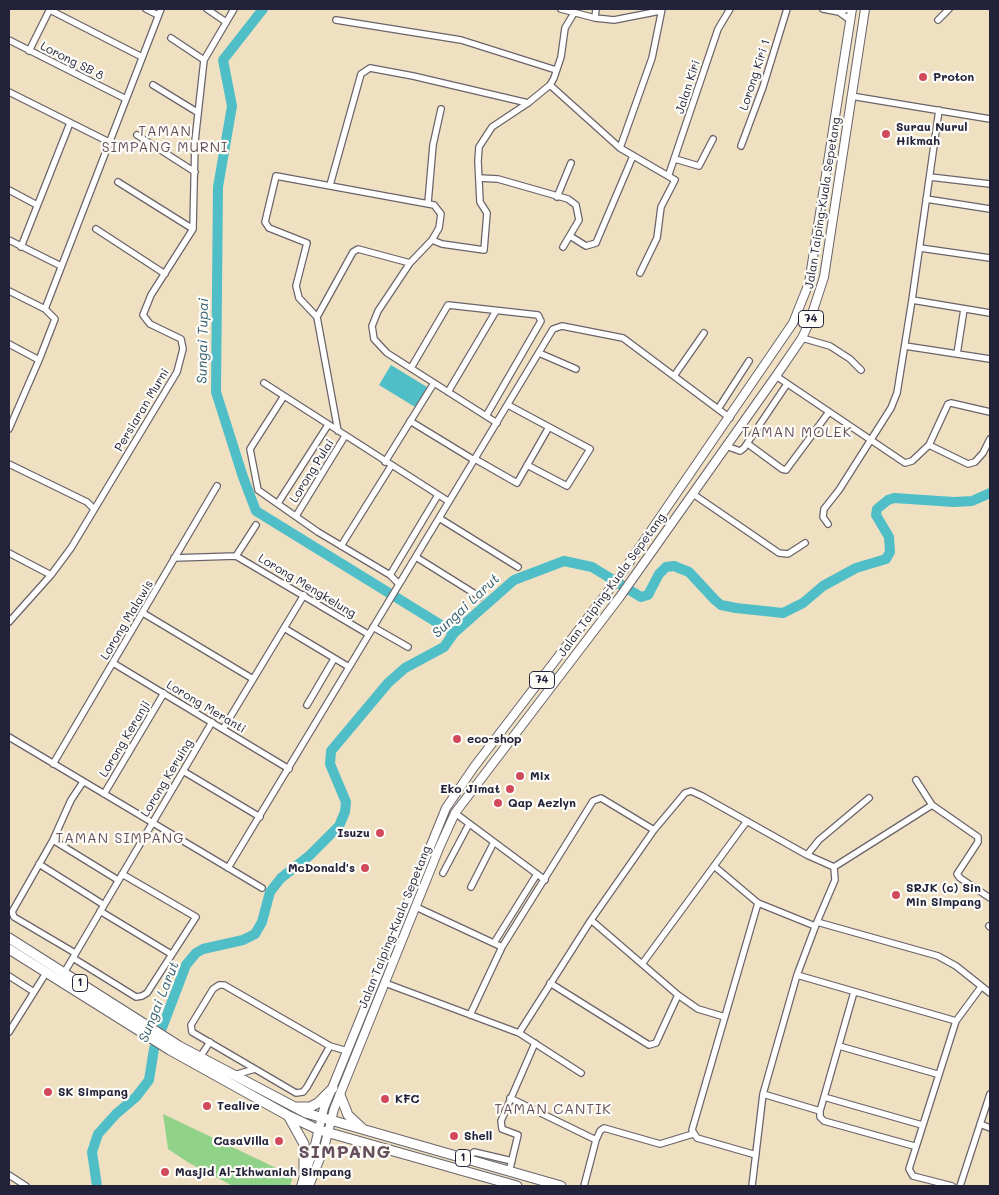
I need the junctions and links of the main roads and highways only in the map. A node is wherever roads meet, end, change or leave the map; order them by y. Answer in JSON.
{"nodes":[{"id":1,"x":852,"y":9,"type":"edge"},
{"id":2,"x":865,"y":9,"type":"edge"},
{"id":3,"x":9,"y":938,"type":"edge"},
{"id":4,"x":9,"y":949,"type":"edge"},
{"id":5,"x":148,"y":1031,"type":"junction"},
{"id":6,"x":172,"y":1046,"type":"junction"},
{"id":7,"x":333,"y":1088,"type":"junction"},
{"id":8,"x":340,"y":1095,"type":"junction"},
{"id":9,"x":289,"y":1111,"type":"junction"},
{"id":10,"x":321,"y":1119,"type":"junction"},
{"id":11,"x":331,"y":1121,"type":"junction"},
{"id":12,"x":366,"y":1131,"type":"junction"},
{"id":13,"x":324,"y":1132,"type":"junction"},
{"id":14,"x":302,"y":1182,"type":"edge"},
{"id":15,"x":309,"y":1186,"type":"edge"},
{"id":16,"x":517,"y":1186,"type":"edge"},
{"id":17,"x":561,"y":1186,"type":"edge"}],
"edges":[{"from":1,"to":7,"type":"main road","name":"Jalan Taiping-Kuala Sepetang","number":"74"},
{"from":2,"to":8,"type":"main road","name":"Jalan Taiping-Kuala Sepetang","number":"74"},
{"from":3,"to":5,"type":"highway","number":"1"},
{"from":4,"to":5,"type":"highway","number":"1"},
{"from":5,"to":6,"type":"highway","number":"1"},
{"from":6,"to":9,"type":"highway","number":"1"},
{"from":6,"to":9,"type":"highway","number":"1"},
{"from":7,"to":9,"type":"highway"},
{"from":7,"to":10,"type":"main road","name":"Jalan Taiping-Kuala Sepetang","number":"74"},
{"from":8,"to":11,"type":"main road","name":"Jalan Taiping-Kuala Sepetang","number":"74"},
{"from":8,"to":12,"type":"highway"},
{"from":9,"to":10,"type":"highway","number":"1"},
{"from":9,"to":13,"type":"highway","number":"1"},
{"from":9,"to":14,"type":"highway"},
{"from":10,"to":11,"type":"highway","number":"1"},
{"from":10,"to":13,"type":"main road","name":"Jalan Taiping-Kuala Sepetang","number":"74"},
{"from":11,"to":12,"type":"highway","number":"1"},
{"from":11,"to":13,"type":"main road","name":"Jalan Taiping-Kuala Sepetang","number":"74"},
{"from":12,"to":17,"type":"highway","number":"1"},
{"from":13,"to":14,"type":"main road","name":"Jalan Taiping-Kuala Sepetang","number":"74"},
{"from":13,"to":15,"type":"main road","name":"Jalan Taiping-Kuala Sepetang","number":"74"},
{"from":13,"to":16,"type":"highway","number":"1"}]}
